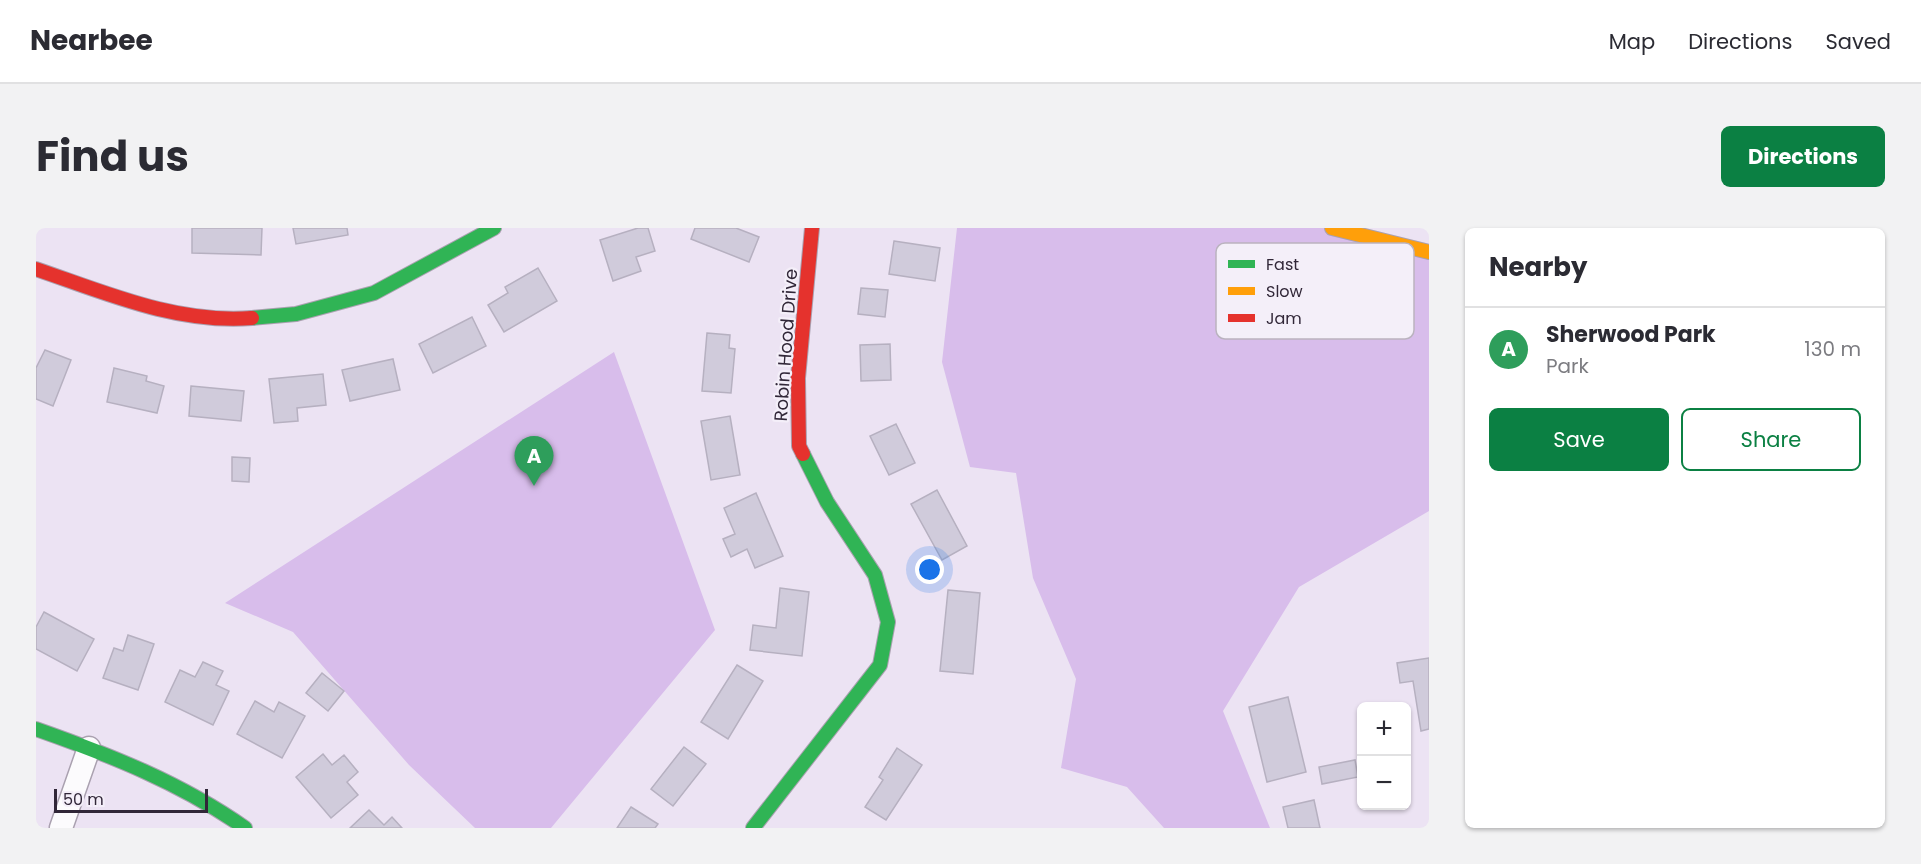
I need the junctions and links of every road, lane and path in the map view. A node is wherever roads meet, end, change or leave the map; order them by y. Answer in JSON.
{"nodes":[{"id":1,"x":494,"y":228,"type":"edge"},
{"id":2,"x":812,"y":228,"type":"edge"},
{"id":3,"x":1332,"y":228,"type":"edge"},
{"id":4,"x":1393,"y":243,"type":"edge"},
{"id":5,"x":1414,"y":248,"type":"edge"},
{"id":6,"x":1429,"y":252,"type":"edge"},
{"id":7,"x":36,"y":269,"type":"edge"},
{"id":8,"x":36,"y":729,"type":"edge"},
{"id":9,"x":88,"y":748,"type":"junction"},
{"id":10,"x":61,"y":828,"type":"edge"},
{"id":11,"x":245,"y":828,"type":"edge"},
{"id":12,"x":753,"y":828,"type":"edge"}],
"edges":[{"from":1,"to":7,"type":"street"},
{"from":2,"to":12,"type":"street","name":"Robin Hood Drive"},
{"from":3,"to":4,"type":"street"},
{"from":5,"to":6,"type":"street"},
{"from":8,"to":9,"type":"street"},
{"from":9,"to":10,"type":"street"},
{"from":9,"to":11,"type":"street"}]}
